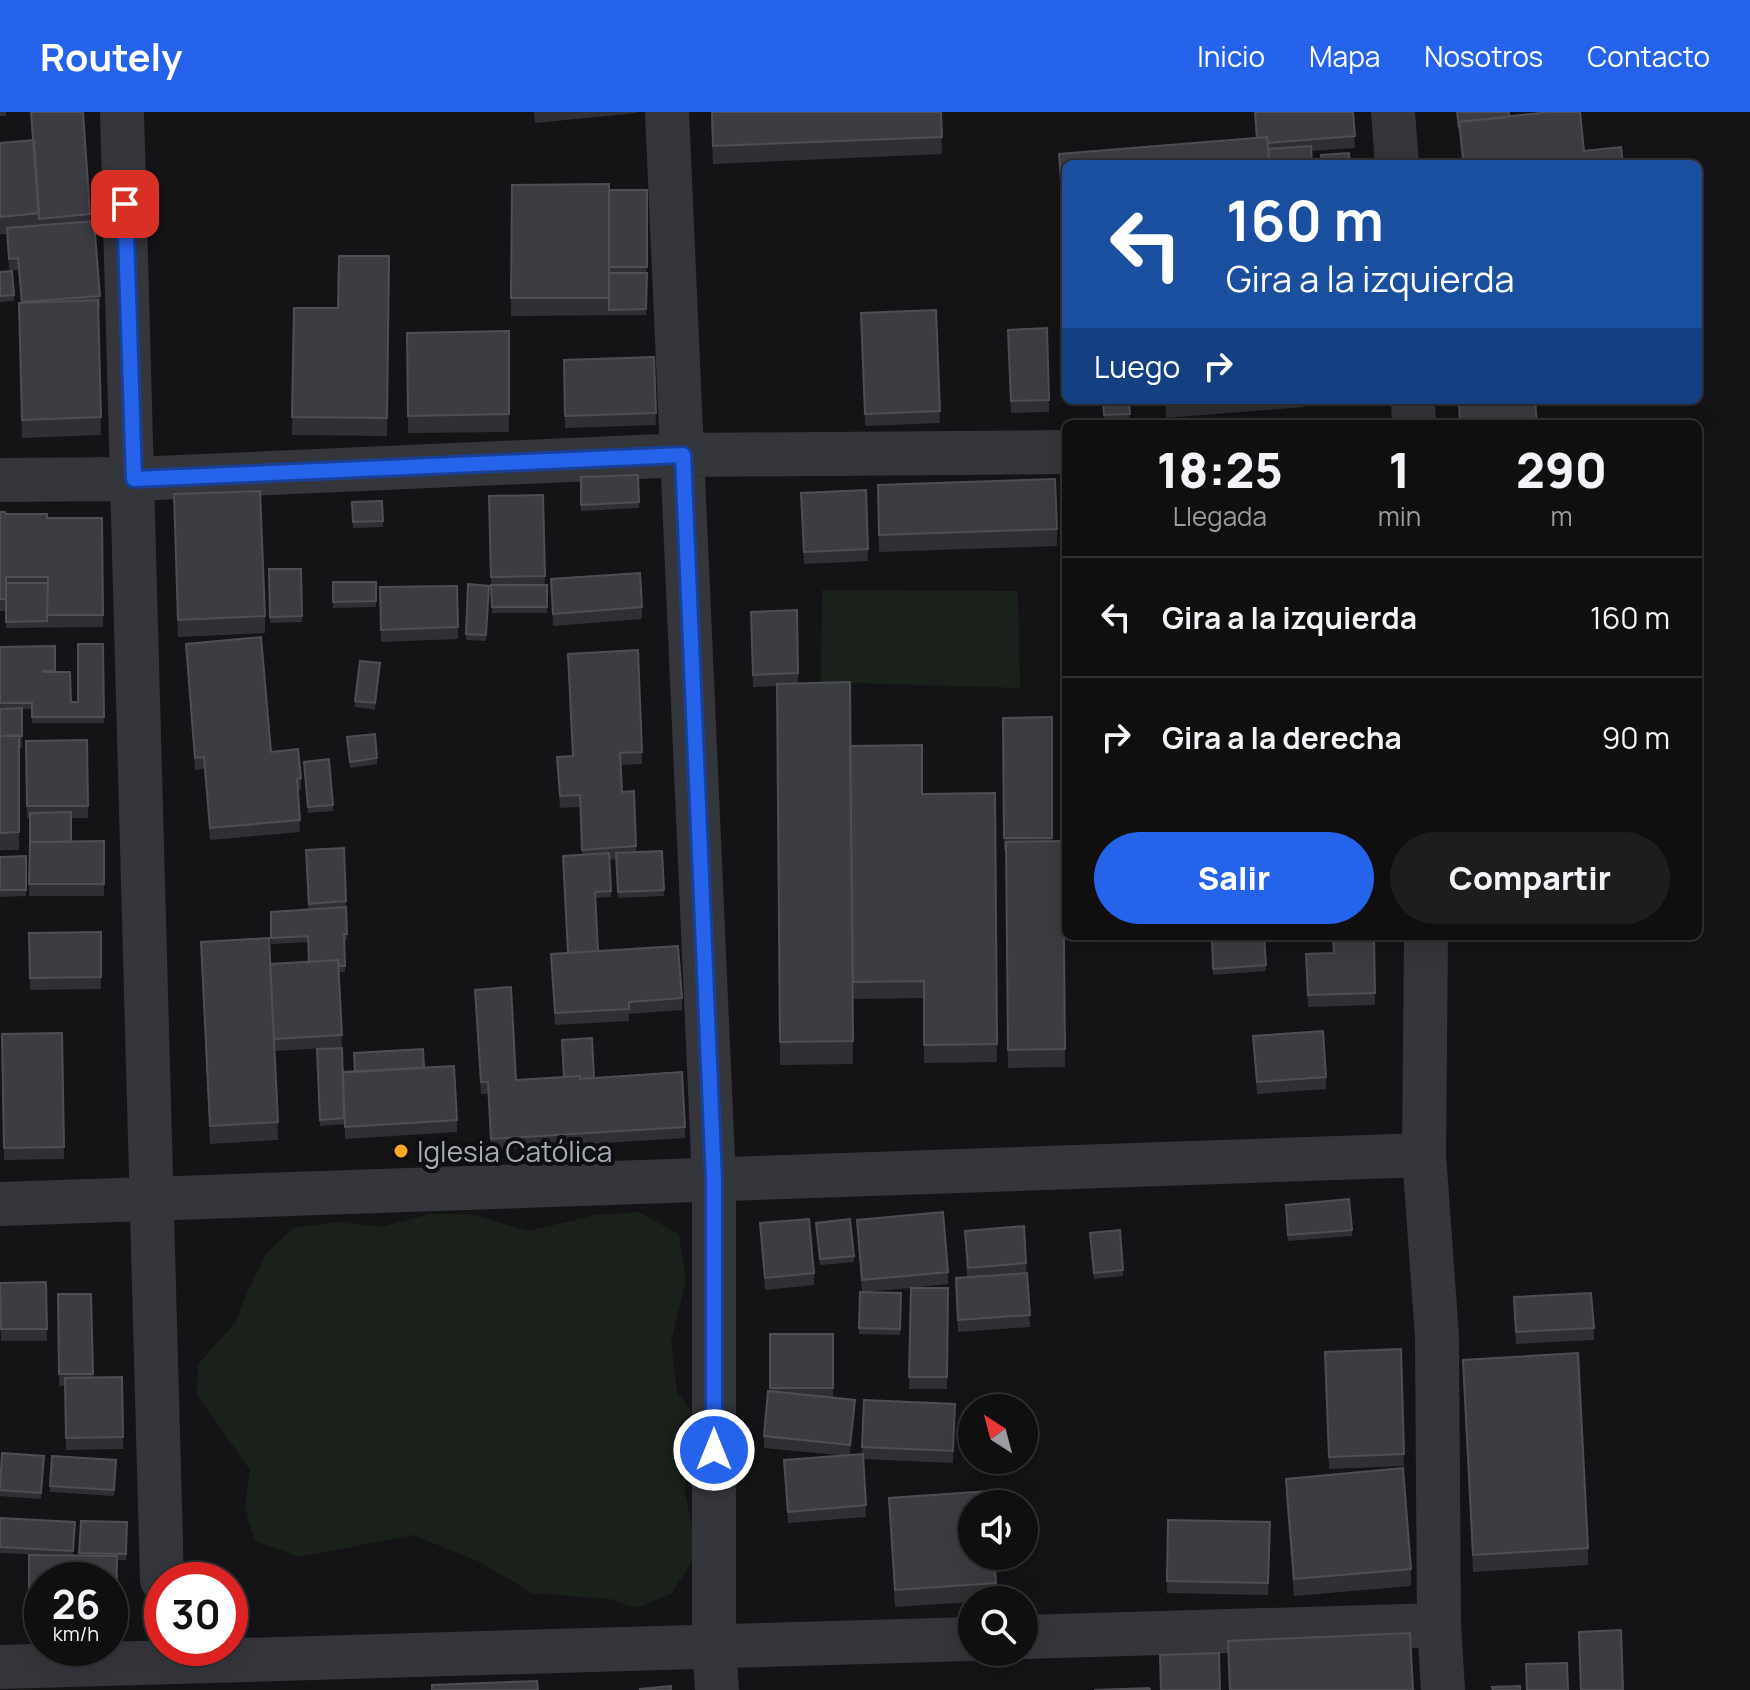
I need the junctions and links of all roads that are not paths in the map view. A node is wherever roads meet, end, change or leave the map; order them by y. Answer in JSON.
{"nodes":[{"id":1,"x":122,"y":112,"type":"edge"},
{"id":2,"x":667,"y":112,"type":"edge"},
{"id":3,"x":1393,"y":112,"type":"edge"},
{"id":4,"x":1397,"y":160,"type":"edge"},
{"id":5,"x":1062,"y":452,"type":"edge"},
{"id":6,"x":683,"y":455,"type":"junction"},
{"id":7,"x":134,"y":479,"type":"junction"},
{"id":8,"x":0,"y":480,"type":"edge"},
{"id":9,"x":1426,"y":940,"type":"edge"},
{"id":10,"x":1424,"y":1155,"type":"junction"},
{"id":11,"x":714,"y":1181,"type":"junction"},
{"id":12,"x":150,"y":1199,"type":"junction"},
{"id":13,"x":0,"y":1204,"type":"edge"},
{"id":14,"x":161,"y":1562,"type":"edge"},
{"id":15,"x":1439,"y":1625,"type":"junction"},
{"id":16,"x":1038,"y":1637,"type":"edge"},
{"id":17,"x":958,"y":1639,"type":"edge"},
{"id":18,"x":714,"y":1646,"type":"junction"},
{"id":19,"x":0,"y":1667,"type":"edge"},
{"id":20,"x":165,"y":1667,"type":"edge"},
{"id":21,"x":717,"y":1690,"type":"edge"},
{"id":22,"x":1443,"y":1690,"type":"edge"}],
"edges":[{"from":1,"to":7,"type":"street"},
{"from":2,"to":6,"type":"street"},
{"from":3,"to":4,"type":"street"},
{"from":5,"to":6,"type":"street"},
{"from":6,"to":7,"type":"street"},
{"from":6,"to":11,"type":"street"},
{"from":7,"to":8,"type":"street"},
{"from":7,"to":12,"type":"street"},
{"from":9,"to":10,"type":"street"},
{"from":10,"to":11,"type":"street"},
{"from":10,"to":15,"type":"street"},
{"from":11,"to":12,"type":"street"},
{"from":11,"to":18,"type":"street"},
{"from":12,"to":13,"type":"street"},
{"from":12,"to":14,"type":"street"},
{"from":15,"to":16,"type":"street"},
{"from":15,"to":22,"type":"street"},
{"from":17,"to":18,"type":"street"},
{"from":18,"to":20,"type":"street"},
{"from":18,"to":21,"type":"street"},
{"from":19,"to":20,"type":"street"}]}
